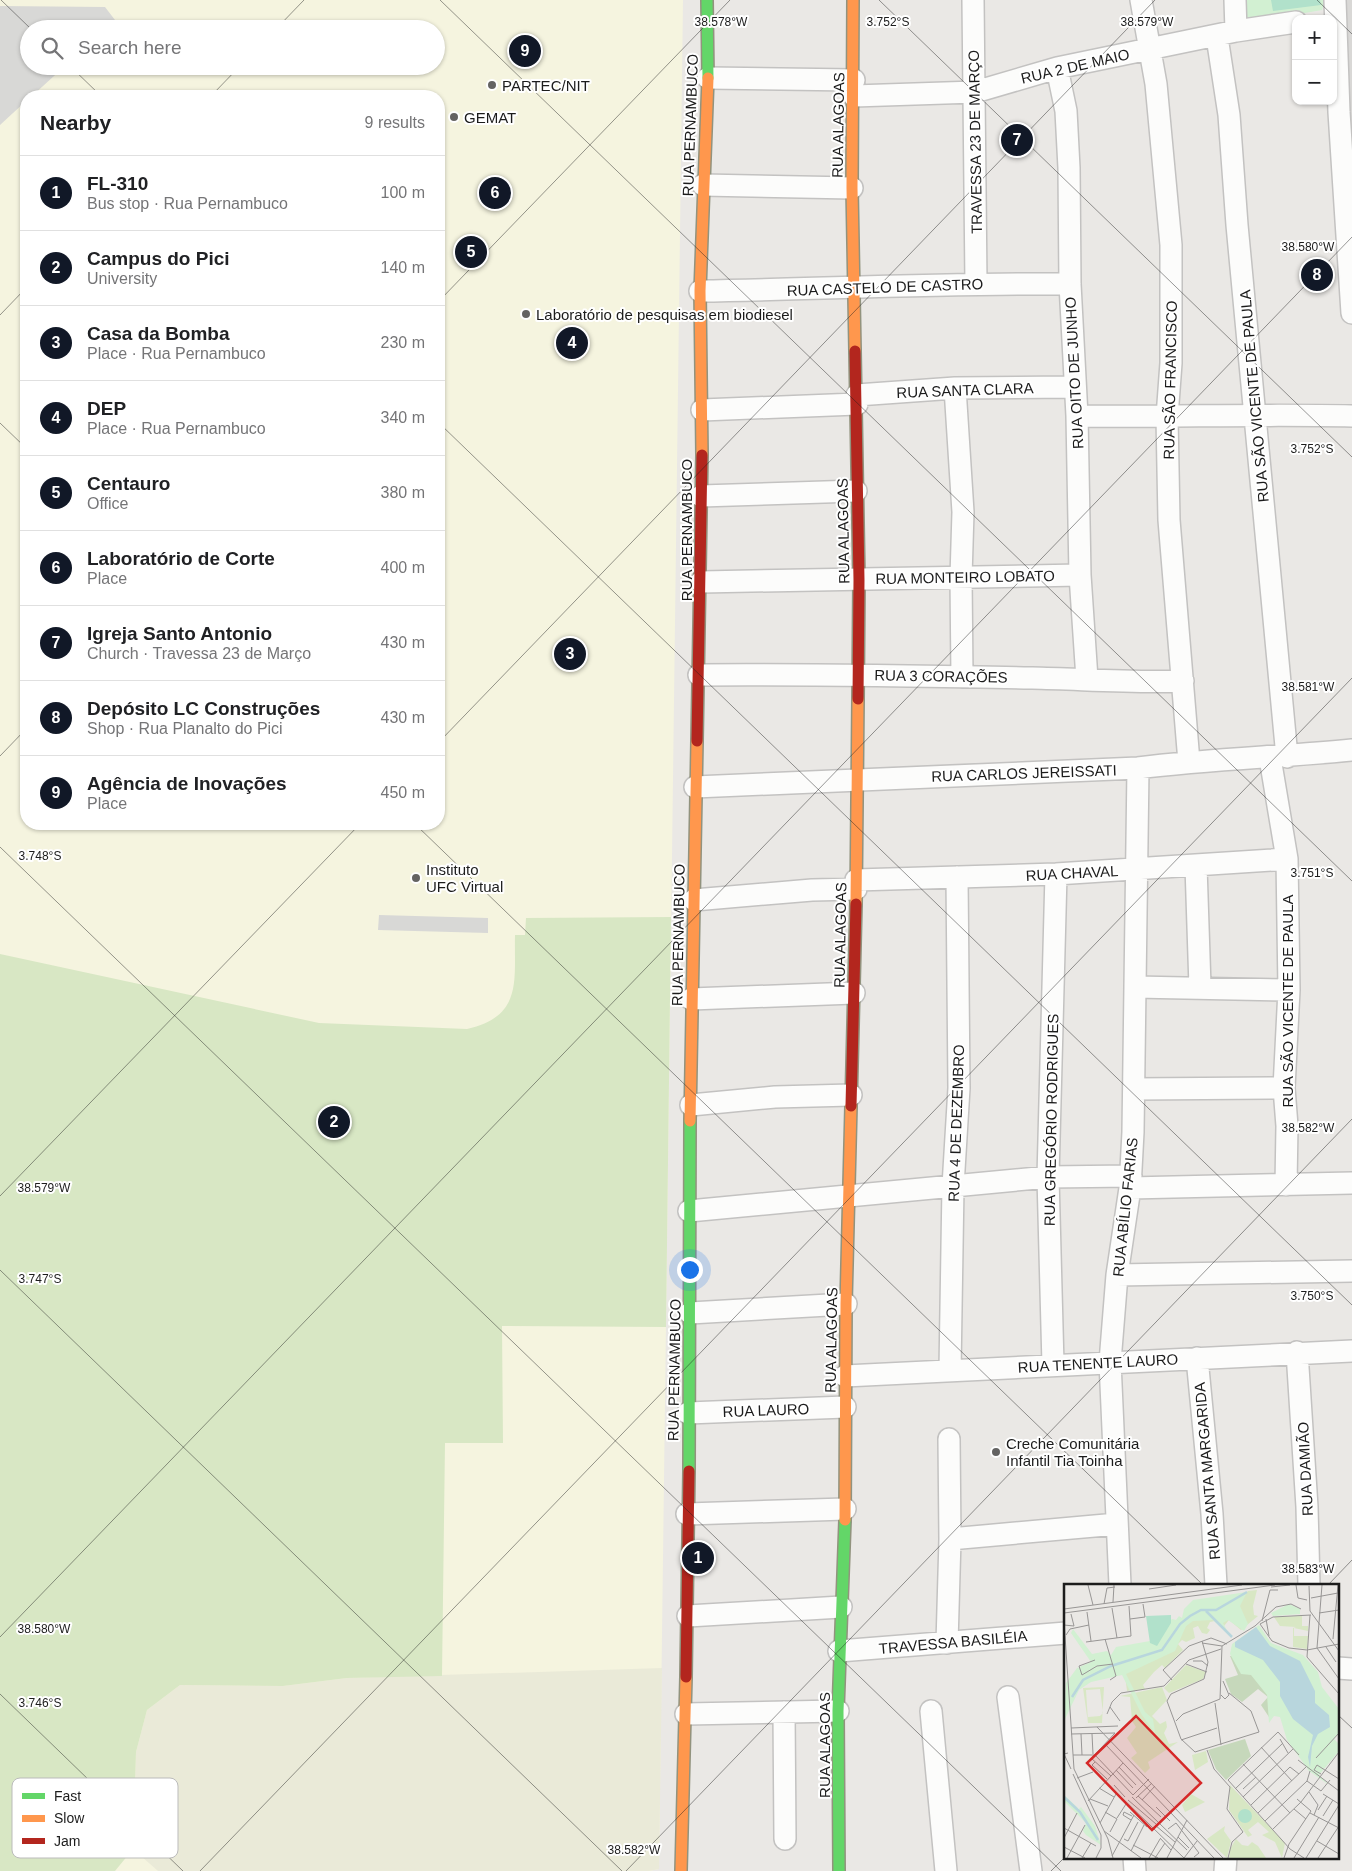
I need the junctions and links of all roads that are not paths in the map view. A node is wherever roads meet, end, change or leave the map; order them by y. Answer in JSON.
{"nodes":[{"id":1,"x":707,"y":0,"type":"edge"},
{"id":2,"x":853,"y":0,"type":"edge"},
{"id":3,"x":973,"y":0,"type":"edge"},
{"id":4,"x":1141,"y":0,"type":"edge"},
{"id":5,"x":1234,"y":0,"type":"edge"},
{"id":6,"x":1330,"y":12,"type":"edge"},
{"id":7,"x":1292,"y":23,"type":"edge"},
{"id":8,"x":1227,"y":34,"type":"junction"},
{"id":9,"x":1148,"y":49,"type":"junction"},
{"id":10,"x":1345,"y":56,"type":"edge"},
{"id":11,"x":1057,"y":68,"type":"junction"},
{"id":12,"x":708,"y":78,"type":"junction"},
{"id":13,"x":854,"y":88,"type":"junction"},
{"id":14,"x":975,"y":92,"type":"junction"},
{"id":15,"x":703,"y":185,"type":"junction"},
{"id":16,"x":852,"y":188,"type":"junction"},
{"id":17,"x":976,"y":284,"type":"junction"},
{"id":18,"x":1070,"y":284,"type":"junction"},
{"id":19,"x":855,"y":288,"type":"junction"},
{"id":20,"x":700,"y":291,"type":"junction"},
{"id":21,"x":1352,"y":313,"type":"edge"},
{"id":22,"x":1073,"y":387,"type":"junction"},
{"id":23,"x":955,"y":388,"type":"junction"},
{"id":24,"x":857,"y":399,"type":"junction"},
{"id":25,"x":702,"y":410,"type":"junction"},
{"id":26,"x":1255,"y":414,"type":"junction"},
{"id":27,"x":1076,"y":416,"type":"junction"},
{"id":28,"x":1352,"y":416,"type":"edge"},
{"id":29,"x":1167,"y":418,"type":"junction"},
{"id":30,"x":856,"y":491,"type":"junction"},
{"id":31,"x":701,"y":496,"type":"junction"},
{"id":32,"x":1080,"y":575,"type":"junction"},
{"id":33,"x":961,"y":577,"type":"junction"},
{"id":34,"x":859,"y":580,"type":"junction"},
{"id":35,"x":701,"y":582,"type":"junction"},
{"id":36,"x":699,"y":674,"type":"junction"},
{"id":37,"x":858,"y":674,"type":"junction"},
{"id":38,"x":962,"y":677,"type":"junction"},
{"id":39,"x":1087,"y":679,"type":"junction"},
{"id":40,"x":1183,"y":681,"type":"junction"},
{"id":41,"x":1352,"y":750,"type":"edge"},
{"id":42,"x":1278,"y":757,"type":"junction"},
{"id":43,"x":1189,"y":762,"type":"junction"},
{"id":44,"x":1138,"y":768,"type":"junction"},
{"id":45,"x":857,"y":780,"type":"junction"},
{"id":46,"x":695,"y":787,"type":"junction"},
{"id":47,"x":1287,"y":859,"type":"junction"},
{"id":48,"x":1196,"y":866,"type":"junction"},
{"id":49,"x":1136,"y":870,"type":"junction"},
{"id":50,"x":1056,"y":874,"type":"junction"},
{"id":51,"x":957,"y":877,"type":"junction"},
{"id":52,"x":856,"y":884,"type":"junction"},
{"id":53,"x":694,"y":900,"type":"junction"},
{"id":54,"x":1135,"y":987,"type":"junction"},
{"id":55,"x":1200,"y":987,"type":"junction"},
{"id":56,"x":1289,"y":990,"type":"junction"},
{"id":57,"x":854,"y":993,"type":"junction"},
{"id":58,"x":691,"y":999,"type":"junction"},
{"id":59,"x":1134,"y":1088,"type":"junction"},
{"id":60,"x":1284,"y":1088,"type":"junction"},
{"id":61,"x":851,"y":1095,"type":"junction"},
{"id":62,"x":691,"y":1105,"type":"junction"},
{"id":63,"x":1048,"y":1177,"type":"junction"},
{"id":64,"x":1130,"y":1182,"type":"junction"},
{"id":65,"x":1352,"y":1183,"type":"edge"},
{"id":66,"x":1286,"y":1185,"type":"junction"},
{"id":67,"x":953,"y":1186,"type":"junction"},
{"id":68,"x":849,"y":1196,"type":"junction"},
{"id":69,"x":689,"y":1211,"type":"junction"},
{"id":70,"x":1352,"y":1272,"type":"edge"},
{"id":71,"x":1117,"y":1275,"type":"junction"},
{"id":72,"x":846,"y":1304,"type":"junction"},
{"id":73,"x":690,"y":1313,"type":"junction"},
{"id":74,"x":1352,"y":1351,"type":"edge"},
{"id":75,"x":1298,"y":1352,"type":"junction"},
{"id":76,"x":1197,"y":1358,"type":"junction"},
{"id":77,"x":1110,"y":1362,"type":"junction"},
{"id":78,"x":1053,"y":1366,"type":"junction"},
{"id":79,"x":950,"y":1370,"type":"junction"},
{"id":80,"x":845,"y":1376,"type":"junction"},
{"id":81,"x":845,"y":1407,"type":"junction"},
{"id":82,"x":688,"y":1413,"type":"junction"},
{"id":83,"x":949,"y":1439,"type":"dead end"},
{"id":84,"x":845,"y":1510,"type":"junction"},
{"id":85,"x":687,"y":1514,"type":"junction"},
{"id":86,"x":1117,"y":1524,"type":"junction"},
{"id":87,"x":950,"y":1539,"type":"junction"},
{"id":88,"x":1120,"y":1584,"type":"edge"},
{"id":89,"x":1216,"y":1584,"type":"edge"},
{"id":90,"x":1309,"y":1584,"type":"edge"},
{"id":91,"x":841,"y":1607,"type":"junction"},
{"id":92,"x":688,"y":1616,"type":"junction"},
{"id":93,"x":1064,"y":1633,"type":"edge"},
{"id":94,"x":947,"y":1643,"type":"junction"},
{"id":95,"x":840,"y":1651,"type":"junction"},
{"id":96,"x":1008,"y":1697,"type":"dead end"},
{"id":97,"x":838,"y":1711,"type":"junction"},
{"id":98,"x":931,"y":1711,"type":"dead end"},
{"id":99,"x":784,"y":1712,"type":"junction"},
{"id":100,"x":686,"y":1714,"type":"junction"},
{"id":101,"x":785,"y":1838,"type":"dead end"},
{"id":102,"x":1134,"y":1858,"type":"edge"},
{"id":103,"x":1226,"y":1858,"type":"edge"},
{"id":104,"x":681,"y":1871,"type":"edge"},
{"id":105,"x":839,"y":1871,"type":"edge"},
{"id":106,"x":946,"y":1871,"type":"edge"},
{"id":107,"x":1031,"y":1871,"type":"edge"},
{"id":108,"x":1135,"y":1871,"type":"edge"},
{"id":109,"x":1225,"y":1871,"type":"edge"}],
"edges":[{"from":1,"to":12,"type":"street","name":"RUA PERNAMBUCO"},
{"from":2,"to":13,"type":"street","name":"RUA ALAGOAS"},
{"from":3,"to":14,"type":"street","name":"TRAVESSA 23 DE MARÇO"},
{"from":4,"to":9,"type":"street","name":"RUA SÃO FRANCISCO"},
{"from":5,"to":8,"type":"street","name":"RUA SÃO VICENTE DE PAULA"},
{"from":6,"to":10,"type":"street"},
{"from":7,"to":8,"type":"street","name":"RUA 2 DE MAIO"},
{"from":8,"to":9,"type":"street","name":"RUA 2 DE MAIO"},
{"from":8,"to":26,"type":"street","name":"RUA SÃO VICENTE DE PAULA"},
{"from":9,"to":11,"type":"street","name":"RUA 2 DE MAIO"},
{"from":9,"to":29,"type":"street","name":"RUA SÃO FRANCISCO"},
{"from":10,"to":21,"type":"street"},
{"from":11,"to":14,"type":"street","name":"RUA 2 DE MAIO"},
{"from":11,"to":18,"type":"street","name":"RUA OITO DE JUNHO"},
{"from":12,"to":13,"type":"street","name":"RUA 2 DE MAIO"},
{"from":12,"to":15,"type":"street","name":"RUA PERNAMBUCO"},
{"from":13,"to":14,"type":"street","name":"RUA 2 DE MAIO"},
{"from":13,"to":16,"type":"street","name":"RUA ALAGOAS"},
{"from":14,"to":17,"type":"street","name":"TRAVESSA 23 DE MARÇO"},
{"from":15,"to":16,"type":"street"},
{"from":15,"to":20,"type":"street","name":"RUA PERNAMBUCO"},
{"from":16,"to":19,"type":"street","name":"RUA ALAGOAS"},
{"from":17,"to":18,"type":"street","name":"RUA CASTELO DE CASTRO"},
{"from":17,"to":19,"type":"street","name":"RUA CASTELO DE CASTRO"},
{"from":18,"to":22,"type":"street","name":"RUA OITO DE JUNHO"},
{"from":19,"to":20,"type":"street","name":"RUA CASTELO DE CASTRO"},
{"from":19,"to":24,"type":"street","name":"RUA ALAGOAS"},
{"from":20,"to":25,"type":"street","name":"RUA PERNAMBUCO"},
{"from":22,"to":23,"type":"street","name":"RUA SANTA CLARA"},
{"from":22,"to":27,"type":"street","name":"RUA OITO DE JUNHO"},
{"from":23,"to":24,"type":"street","name":"RUA SANTA CLARA"},
{"from":23,"to":33,"type":"street"},
{"from":24,"to":25,"type":"street","name":"RUA SANTA CLARA"},
{"from":24,"to":30,"type":"street","name":"RUA ALAGOAS"},
{"from":25,"to":31,"type":"street","name":"RUA PERNAMBUCO"},
{"from":26,"to":28,"type":"street"},
{"from":26,"to":29,"type":"street"},
{"from":26,"to":42,"type":"street","name":"RUA SÃO VICENTE DE PAULA"},
{"from":27,"to":29,"type":"street"},
{"from":27,"to":32,"type":"street","name":"RUA OITO DE JUNHO"},
{"from":29,"to":40,"type":"street","name":"RUA SÃO FRANCISCO"},
{"from":30,"to":31,"type":"street"},
{"from":30,"to":34,"type":"street","name":"RUA ALAGOAS"},
{"from":31,"to":35,"type":"street","name":"RUA PERNAMBUCO"},
{"from":32,"to":33,"type":"street","name":"RUA MONTEIRO LOBATO"},
{"from":32,"to":39,"type":"street","name":"RUA OITO DE JUNHO"},
{"from":33,"to":34,"type":"street","name":"RUA MONTEIRO LOBATO"},
{"from":33,"to":38,"type":"street"},
{"from":34,"to":35,"type":"street","name":"RUA MONTEIRO LOBATO"},
{"from":34,"to":37,"type":"street","name":"RUA ALAGOAS"},
{"from":35,"to":36,"type":"street","name":"RUA PERNAMBUCO"},
{"from":36,"to":37,"type":"street","name":"RUA 3 CORAÇÕES"},
{"from":36,"to":46,"type":"street","name":"RUA PERNAMBUCO"},
{"from":37,"to":38,"type":"street","name":"RUA 3 CORAÇÕES"},
{"from":37,"to":45,"type":"street","name":"RUA ALAGOAS"},
{"from":38,"to":39,"type":"street","name":"RUA 3 CORAÇÕES"},
{"from":39,"to":40,"type":"street","name":"RUA 3 CORAÇÕES"},
{"from":40,"to":43,"type":"street","name":"RUA SÃO FRANCISCO"},
{"from":41,"to":42,"type":"street","name":"RUA CARLOS JEREISSATI"},
{"from":42,"to":43,"type":"street","name":"RUA CARLOS JEREISSATI"},
{"from":42,"to":47,"type":"street","name":"RUA SÃO VICENTE DE PAULA"},
{"from":43,"to":44,"type":"street","name":"RUA CARLOS JEREISSATI"},
{"from":44,"to":45,"type":"street","name":"RUA CARLOS JEREISSATI"},
{"from":44,"to":49,"type":"street","name":"RUA ABÍLIO FARIAS"},
{"from":45,"to":46,"type":"street","name":"RUA CARLOS JEREISSATI"},
{"from":45,"to":52,"type":"street","name":"RUA ALAGOAS"},
{"from":46,"to":53,"type":"street","name":"RUA PERNAMBUCO"},
{"from":47,"to":48,"type":"street","name":"RUA CHAVAL"},
{"from":47,"to":56,"type":"street","name":"RUA SÃO VICENTE DE PAULA"},
{"from":48,"to":49,"type":"street","name":"RUA CHAVAL"},
{"from":48,"to":55,"type":"street"},
{"from":49,"to":50,"type":"street","name":"RUA CHAVAL"},
{"from":49,"to":54,"type":"street","name":"RUA ABÍLIO FARIAS"},
{"from":50,"to":51,"type":"street","name":"RUA CHAVAL"},
{"from":50,"to":63,"type":"street","name":"RUA GREGÓRIO RODRIGUES"},
{"from":51,"to":52,"type":"street","name":"RUA CHAVAL"},
{"from":51,"to":67,"type":"street","name":"RUA 4 DE DEZEMBRO"},
{"from":52,"to":53,"type":"street","name":"RUA CHAVAL"},
{"from":52,"to":57,"type":"street","name":"RUA ALAGOAS"},
{"from":53,"to":58,"type":"street","name":"RUA PERNAMBUCO"},
{"from":54,"to":55,"type":"street"},
{"from":54,"to":59,"type":"street","name":"RUA ABÍLIO FARIAS"},
{"from":55,"to":56,"type":"street"},
{"from":56,"to":60,"type":"street","name":"RUA SÃO VICENTE DE PAULA"},
{"from":57,"to":58,"type":"street"},
{"from":57,"to":61,"type":"street","name":"RUA ALAGOAS"},
{"from":58,"to":62,"type":"street","name":"RUA PERNAMBUCO"},
{"from":59,"to":60,"type":"street"},
{"from":59,"to":64,"type":"street","name":"RUA ABÍLIO FARIAS"},
{"from":60,"to":66,"type":"street","name":"RUA SÃO VICENTE DE PAULA"},
{"from":61,"to":62,"type":"street"},
{"from":61,"to":68,"type":"street","name":"RUA ALAGOAS"},
{"from":62,"to":69,"type":"street","name":"RUA PERNAMBUCO"},
{"from":63,"to":64,"type":"street"},
{"from":63,"to":67,"type":"street"},
{"from":63,"to":78,"type":"street","name":"RUA GREGÓRIO RODRIGUES"},
{"from":64,"to":66,"type":"street"},
{"from":64,"to":71,"type":"street","name":"RUA ABÍLIO FARIAS"},
{"from":65,"to":66,"type":"street"},
{"from":67,"to":68,"type":"street"},
{"from":67,"to":79,"type":"street","name":"RUA 4 DE DEZEMBRO"},
{"from":68,"to":69,"type":"street"},
{"from":68,"to":72,"type":"street","name":"RUA ALAGOAS"},
{"from":69,"to":73,"type":"street","name":"RUA PERNAMBUCO"},
{"from":70,"to":71,"type":"street"},
{"from":71,"to":77,"type":"street","name":"RUA ABÍLIO FARIAS"},
{"from":72,"to":73,"type":"street"},
{"from":72,"to":80,"type":"street","name":"RUA ALAGOAS"},
{"from":73,"to":82,"type":"street","name":"RUA PERNAMBUCO"},
{"from":74,"to":75,"type":"street","name":"RUA TENENTE LAURO"},
{"from":75,"to":76,"type":"street","name":"RUA TENENTE LAURO"},
{"from":75,"to":90,"type":"street","name":"RUA DAMIÃO"},
{"from":76,"to":77,"type":"street","name":"RUA TENENTE LAURO"},
{"from":76,"to":89,"type":"street","name":"RUA SANTA MARGARIDA"},
{"from":77,"to":78,"type":"street","name":"RUA TENENTE LAURO"},
{"from":77,"to":86,"type":"street","name":"RUA ABÍLIO FARIAS"},
{"from":78,"to":79,"type":"street","name":"RUA TENENTE LAURO"},
{"from":79,"to":80,"type":"street","name":"RUA TENENTE LAURO"},
{"from":80,"to":81,"type":"street","name":"RUA ALAGOAS"},
{"from":81,"to":82,"type":"street","name":"RUA LAURO"},
{"from":81,"to":84,"type":"street","name":"RUA ALAGOAS"},
{"from":82,"to":85,"type":"street","name":"RUA PERNAMBUCO"},
{"from":83,"to":87,"type":"street"},
{"from":84,"to":85,"type":"street"},
{"from":84,"to":91,"type":"street","name":"RUA ALAGOAS"},
{"from":85,"to":92,"type":"street","name":"RUA PERNAMBUCO"},
{"from":86,"to":87,"type":"street"},
{"from":86,"to":88,"type":"street","name":"RUA ABÍLIO FARIAS"},
{"from":87,"to":94,"type":"street"},
{"from":91,"to":92,"type":"street"},
{"from":91,"to":95,"type":"street","name":"RUA ALAGOAS"},
{"from":92,"to":100,"type":"street","name":"RUA PERNAMBUCO"},
{"from":93,"to":94,"type":"street","name":"TRAVESSA BASILÉIA"},
{"from":94,"to":95,"type":"street","name":"TRAVESSA BASILÉIA"},
{"from":95,"to":97,"type":"street","name":"RUA ALAGOAS"},
{"from":96,"to":107,"type":"street"},
{"from":97,"to":99,"type":"street"},
{"from":97,"to":105,"type":"street","name":"RUA ALAGOAS"},
{"from":98,"to":106,"type":"street"},
{"from":99,"to":100,"type":"street"},
{"from":99,"to":101,"type":"street"},
{"from":100,"to":104,"type":"street","name":"RUA PERNAMBUCO"},
{"from":102,"to":108,"type":"street"},
{"from":103,"to":109,"type":"street"}]}
